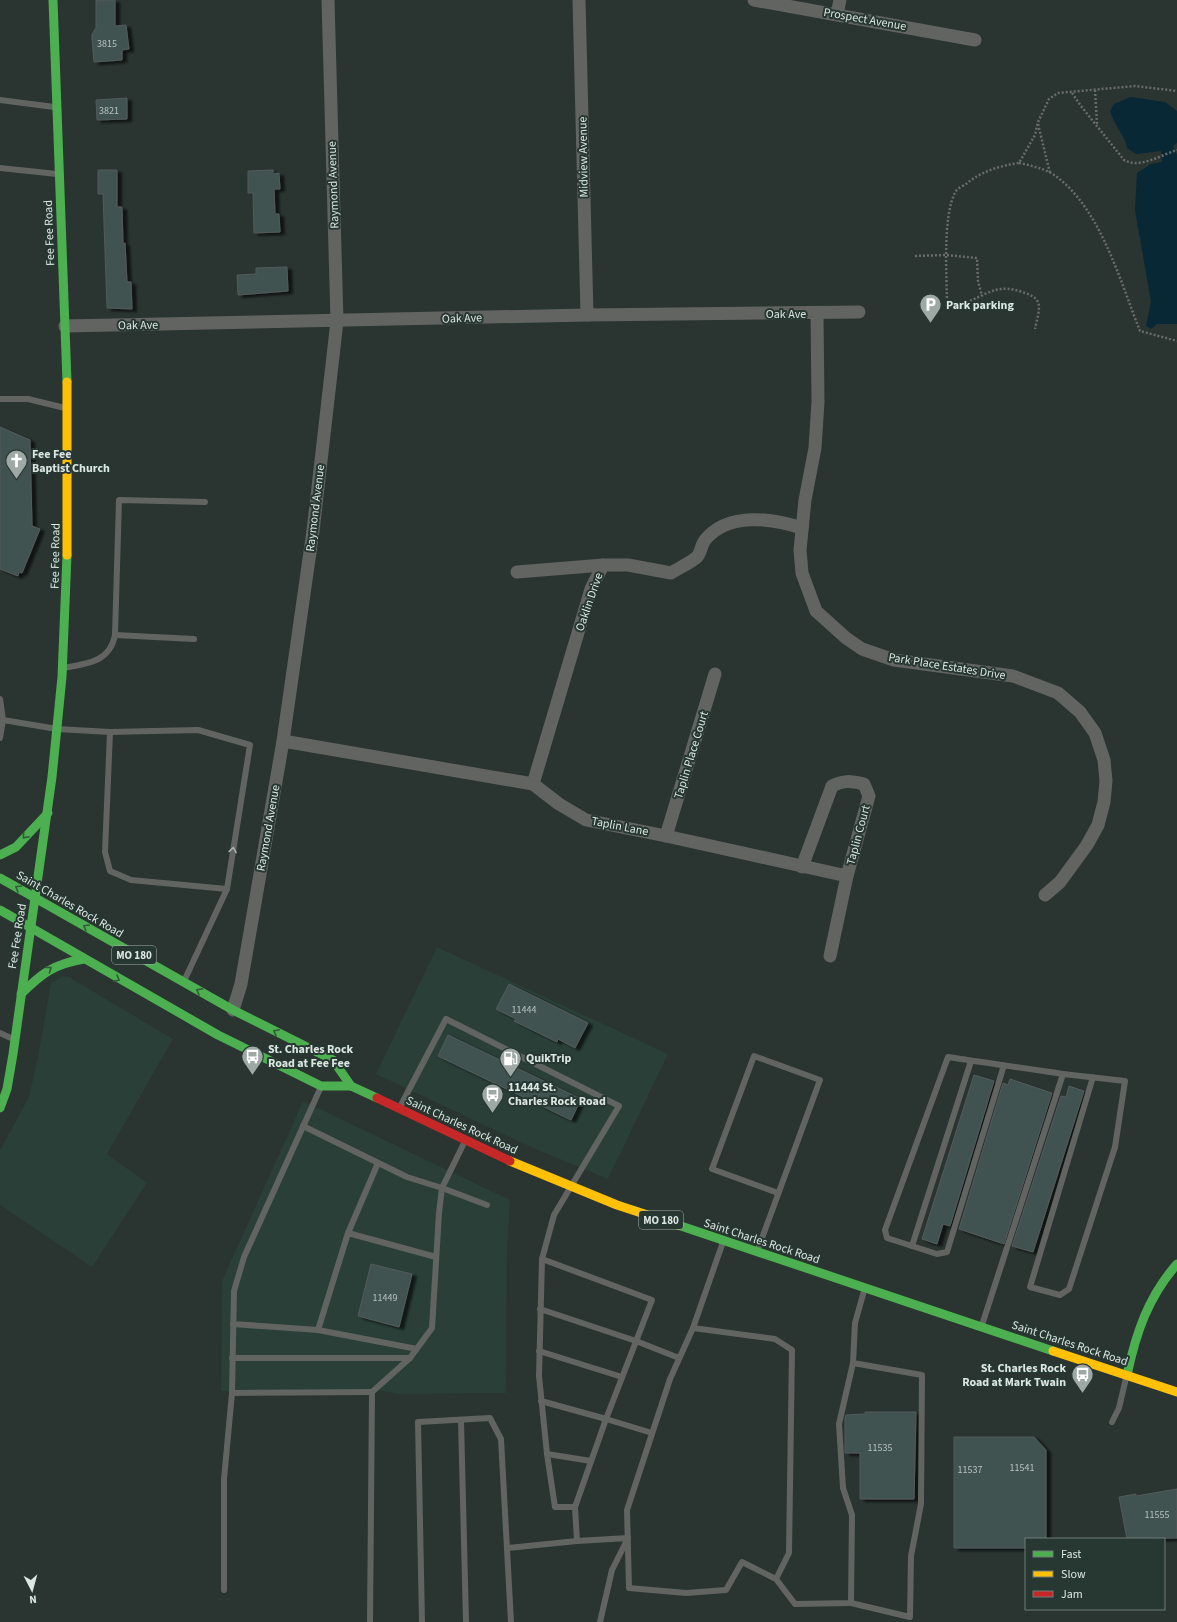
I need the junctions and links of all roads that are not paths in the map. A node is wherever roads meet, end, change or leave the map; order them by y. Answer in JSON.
{"nodes":[{"id":1,"x":53,"y":0,"type":"edge"},
{"id":2,"x":328,"y":0,"type":"edge"},
{"id":3,"x":579,"y":0,"type":"edge"},
{"id":4,"x":754,"y":0,"type":"edge"},
{"id":5,"x":840,"y":0,"type":"edge"},
{"id":6,"x":837,"y":14,"type":"junction"},
{"id":7,"x":975,"y":40,"type":"dead end"},
{"id":8,"x":0,"y":100,"type":"edge"},
{"id":9,"x":56,"y":107,"type":"junction"},
{"id":10,"x":0,"y":168,"type":"edge"},
{"id":11,"x":59,"y":174,"type":"junction"},
{"id":12,"x":859,"y":312,"type":"dead end"},
{"id":13,"x":817,"y":313,"type":"junction"},
{"id":14,"x":587,"y":315,"type":"junction"},
{"id":15,"x":337,"y":322,"type":"junction"},
{"id":16,"x":65,"y":326,"type":"junction"},
{"id":17,"x":0,"y":399,"type":"edge"},
{"id":18,"x":67,"y":408,"type":"junction"},
{"id":19,"x":205,"y":502,"type":"dead end"},
{"id":20,"x":802,"y":528,"type":"junction"},
{"id":21,"x":603,"y":565,"type":"junction"},
{"id":22,"x":517,"y":572,"type":"dead end"},
{"id":23,"x":116,"y":635,"type":"junction"},
{"id":24,"x":194,"y":639,"type":"dead end"},
{"id":25,"x":62,"y":668,"type":"junction"},
{"id":26,"x":715,"y":674,"type":"dead end"},
{"id":27,"x":0,"y":699,"type":"edge"},
{"id":28,"x":4,"y":720,"type":"junction"},
{"id":29,"x":57,"y":729,"type":"junction"},
{"id":30,"x":110,"y":732,"type":"junction"},
{"id":31,"x":0,"y":738,"type":"edge"},
{"id":32,"x":283,"y":741,"type":"junction"},
{"id":33,"x":533,"y":784,"type":"junction"},
{"id":34,"x":48,"y":813,"type":"junction"},
{"id":35,"x":666,"y":836,"type":"junction"},
{"id":36,"x":0,"y":855,"type":"edge"},
{"id":37,"x":802,"y":867,"type":"junction"},
{"id":38,"x":847,"y":876,"type":"junction"},
{"id":39,"x":0,"y":878,"type":"edge"},
{"id":40,"x":227,"y":889,"type":"junction"},
{"id":41,"x":1045,"y":895,"type":"dead end"},
{"id":42,"x":36,"y":898,"type":"junction"},
{"id":43,"x":0,"y":910,"type":"edge"},
{"id":44,"x":30,"y":928,"type":"junction"},
{"id":45,"x":830,"y":956,"type":"dead end"},
{"id":46,"x":84,"y":959,"type":"junction"},
{"id":47,"x":183,"y":982,"type":"junction"},
{"id":48,"x":21,"y":994,"type":"junction"},
{"id":49,"x":233,"y":1010,"type":"junction"},
{"id":50,"x":0,"y":1033,"type":"edge"},
{"id":51,"x":16,"y":1040,"type":"junction"},
{"id":52,"x":971,"y":1061,"type":"junction"},
{"id":53,"x":1004,"y":1065,"type":"junction"},
{"id":54,"x":1063,"y":1074,"type":"junction"},
{"id":55,"x":1094,"y":1077,"type":"junction"},
{"id":56,"x":321,"y":1086,"type":"junction"},
{"id":57,"x":351,"y":1086,"type":"junction"},
{"id":58,"x":0,"y":1108,"type":"edge"},
{"id":59,"x":399,"y":1108,"type":"junction"},
{"id":60,"x":303,"y":1126,"type":"junction"},
{"id":61,"x":465,"y":1140,"type":"junction"},
{"id":62,"x":378,"y":1163,"type":"junction"},
{"id":63,"x":571,"y":1187,"type":"junction"},
{"id":64,"x":442,"y":1188,"type":"junction"},
{"id":65,"x":778,"y":1193,"type":"junction"},
{"id":66,"x":487,"y":1205,"type":"dead end"},
{"id":67,"x":348,"y":1233,"type":"junction"},
{"id":68,"x":723,"y":1241,"type":"junction"},
{"id":69,"x":912,"y":1246,"type":"junction"},
{"id":70,"x":756,"y":1252,"type":"junction"},
{"id":71,"x":436,"y":1257,"type":"junction"},
{"id":72,"x":542,"y":1260,"type":"junction"},
{"id":73,"x":1177,"y":1264,"type":"edge"},
{"id":74,"x":1173,"y":1276,"type":"edge"},
{"id":75,"x":865,"y":1288,"type":"junction"},
{"id":76,"x":540,"y":1309,"type":"junction"},
{"id":77,"x":233,"y":1324,"type":"junction"},
{"id":78,"x":981,"y":1327,"type":"junction"},
{"id":79,"x":693,"y":1328,"type":"junction"},
{"id":80,"x":318,"y":1330,"type":"junction"},
{"id":81,"x":636,"y":1341,"type":"junction"},
{"id":82,"x":417,"y":1349,"type":"junction"},
{"id":83,"x":539,"y":1351,"type":"junction"},
{"id":84,"x":232,"y":1358,"type":"junction"},
{"id":85,"x":410,"y":1358,"type":"junction"},
{"id":86,"x":679,"y":1358,"type":"junction"},
{"id":87,"x":853,"y":1363,"type":"junction"},
{"id":88,"x":1127,"y":1375,"type":"junction"},
{"id":89,"x":622,"y":1377,"type":"junction"},
{"id":90,"x":372,"y":1392,"type":"junction"},
{"id":91,"x":1177,"y":1392,"type":"edge"},
{"id":92,"x":232,"y":1393,"type":"junction"},
{"id":93,"x":541,"y":1401,"type":"junction"},
{"id":94,"x":606,"y":1419,"type":"junction"},
{"id":95,"x":461,"y":1420,"type":"junction"},
{"id":96,"x":1112,"y":1422,"type":"dead end"},
{"id":97,"x":652,"y":1433,"type":"junction"},
{"id":98,"x":547,"y":1454,"type":"junction"},
{"id":99,"x":592,"y":1461,"type":"junction"},
{"id":100,"x":576,"y":1507,"type":"junction"},
{"id":101,"x":628,"y":1538,"type":"junction"},
{"id":102,"x":577,"y":1541,"type":"junction"},
{"id":103,"x":507,"y":1548,"type":"junction"},
{"id":104,"x":776,"y":1579,"type":"junction"},
{"id":105,"x":224,"y":1590,"type":"dead end"},
{"id":106,"x":851,"y":1603,"type":"junction"},
{"id":107,"x":370,"y":1622,"type":"edge"},
{"id":108,"x":422,"y":1622,"type":"edge"},
{"id":109,"x":466,"y":1622,"type":"edge"},
{"id":110,"x":511,"y":1622,"type":"edge"},
{"id":111,"x":600,"y":1622,"type":"edge"}],
"edges":[{"from":1,"to":9,"type":"main road","name":"Fee Fee Road"},
{"from":2,"to":15,"type":"street","name":"Raymond Avenue"},
{"from":3,"to":14,"type":"street","name":"Midview Avenue"},
{"from":4,"to":6,"type":"street","name":"Prospect Avenue"},
{"from":5,"to":6,"type":"street"},
{"from":6,"to":7,"type":"street","name":"Prospect Avenue"},
{"from":8,"to":9,"type":"lane"},
{"from":9,"to":11,"type":"main road","name":"Fee Fee Road"},
{"from":10,"to":11,"type":"lane"},
{"from":11,"to":16,"type":"main road","name":"Fee Fee Road"},
{"from":12,"to":13,"type":"street","name":"Oak Ave"},
{"from":13,"to":14,"type":"street","name":"Oak Ave"},
{"from":13,"to":20,"type":"street","name":"Park Place Estates Drive"},
{"from":14,"to":15,"type":"street","name":"Oak Ave"},
{"from":15,"to":16,"type":"street","name":"Oak Ave"},
{"from":15,"to":32,"type":"street","name":"Raymond Avenue"},
{"from":16,"to":18,"type":"main road","name":"Fee Fee Road"},
{"from":17,"to":18,"type":"lane"},
{"from":18,"to":25,"type":"main road","name":"Fee Fee Road"},
{"from":19,"to":23,"type":"lane"},
{"from":20,"to":21,"type":"street","name":"Oaklin Drive"},
{"from":20,"to":41,"type":"street","name":"Park Place Estates Drive"},
{"from":21,"to":22,"type":"street"},
{"from":21,"to":33,"type":"street","name":"Oaklin Drive"},
{"from":23,"to":24,"type":"lane"},
{"from":23,"to":25,"type":"lane"},
{"from":25,"to":29,"type":"main road","name":"Fee Fee Road"},
{"from":26,"to":35,"type":"street","name":"Taplin Place Court"},
{"from":27,"to":28,"type":"lane"},
{"from":28,"to":29,"type":"lane"},
{"from":28,"to":31,"type":"lane"},
{"from":29,"to":30,"type":"lane"},
{"from":29,"to":34,"type":"main road","name":"Fee Fee Road"},
{"from":30,"to":40,"type":"lane"},
{"from":40,"to":30,"type":"lane","one_way":true},
{"from":32,"to":33,"type":"street","name":"Taplin Lane"},
{"from":32,"to":49,"type":"street","name":"Raymond Avenue"},
{"from":33,"to":35,"type":"street","name":"Taplin Lane"},
{"from":34,"to":36,"type":"main road","one_way":true},
{"from":34,"to":42,"type":"main road","name":"Fee Fee Road"},
{"from":35,"to":37,"type":"street","name":"Taplin Lane"},
{"from":37,"to":38,"type":"street","name":"Taplin Lane"},
{"from":37,"to":38,"type":"street","name":"Taplin Court"},
{"from":38,"to":45,"type":"street","name":"Taplin Court"},
{"from":42,"to":39,"type":"main road","name":"Saint Charles Rock Road","number":"MO 180","one_way":true},
{"from":40,"to":47,"type":"lane"},
{"from":42,"to":44,"type":"main road","name":"Fee Fee Road"},
{"from":47,"to":42,"type":"main road","name":"Saint Charles Rock Road","number":"MO 180","one_way":true},
{"from":43,"to":44,"type":"main road","name":"Saint Charles Rock Road","number":"MO 180"},
{"from":44,"to":46,"type":"main road","name":"Saint Charles Rock Road","number":"MO 180"},
{"from":44,"to":48,"type":"main road","name":"Fee Fee Road"},
{"from":48,"to":46,"type":"main road","one_way":true},
{"from":46,"to":56,"type":"main road","name":"Saint Charles Rock Road","number":"MO 180","one_way":true},
{"from":49,"to":47,"type":"main road","name":"Saint Charles Rock Road","number":"MO 180","one_way":true},
{"from":48,"to":51,"type":"main road","name":"Fee Fee Road"},
{"from":57,"to":49,"type":"main road","name":"Saint Charles Rock Road","number":"MO 180","one_way":true},
{"from":50,"to":51,"type":"lane"},
{"from":51,"to":58,"type":"main road","name":"Fee Fee Road"},
{"from":52,"to":53,"type":"lane"},
{"from":52,"to":69,"type":"lane"},
{"from":52,"to":69,"type":"lane"},
{"from":53,"to":54,"type":"lane"},
{"from":53,"to":69,"type":"lane"},
{"from":54,"to":55,"type":"lane"},
{"from":54,"to":78,"type":"lane"},
{"from":55,"to":55,"type":"lane"},
{"from":56,"to":57,"type":"main road","name":"Saint Charles Rock Road","number":"MO 180"},
{"from":56,"to":60,"type":"lane"},
{"from":57,"to":59,"type":"main road","name":"Saint Charles Rock Road","number":"MO 180"},
{"from":59,"to":61,"type":"main road","name":"Saint Charles Rock Road","number":"MO 180"},
{"from":59,"to":63,"type":"lane"},
{"from":60,"to":62,"type":"lane"},
{"from":60,"to":77,"type":"lane"},
{"from":61,"to":63,"type":"main road","name":"Saint Charles Rock Road","number":"MO 180"},
{"from":61,"to":64,"type":"lane"},
{"from":62,"to":64,"type":"lane"},
{"from":62,"to":67,"type":"lane"},
{"from":63,"to":68,"type":"main road","name":"Saint Charles Rock Road","number":"MO 180"},
{"from":63,"to":72,"type":"lane"},
{"from":64,"to":66,"type":"lane"},
{"from":64,"to":71,"type":"lane"},
{"from":65,"to":65,"type":"lane"},
{"from":65,"to":70,"type":"lane"},
{"from":67,"to":71,"type":"lane"},
{"from":67,"to":80,"type":"lane"},
{"from":68,"to":70,"type":"main road","name":"Saint Charles Rock Road","number":"MO 180"},
{"from":68,"to":79,"type":"lane"},
{"from":70,"to":75,"type":"main road","name":"Saint Charles Rock Road","number":"MO 180"},
{"from":71,"to":82,"type":"lane"},
{"from":72,"to":76,"type":"lane"},
{"from":72,"to":81,"type":"lane"},
{"from":73,"to":74,"type":"main road"},
{"from":74,"to":88,"type":"main road"},
{"from":75,"to":78,"type":"main road","name":"Saint Charles Rock Road","number":"MO 180"},
{"from":75,"to":87,"type":"lane"},
{"from":76,"to":81,"type":"lane"},
{"from":76,"to":83,"type":"lane"},
{"from":77,"to":80,"type":"lane"},
{"from":77,"to":84,"type":"lane"},
{"from":78,"to":88,"type":"main road","name":"Saint Charles Rock Road","number":"MO 180"},
{"from":79,"to":86,"type":"lane"},
{"from":79,"to":104,"type":"lane"},
{"from":80,"to":82,"type":"lane"},
{"from":81,"to":86,"type":"lane"},
{"from":81,"to":89,"type":"lane"},
{"from":82,"to":85,"type":"lane"},
{"from":83,"to":89,"type":"lane"},
{"from":83,"to":93,"type":"lane"},
{"from":84,"to":85,"type":"lane"},
{"from":84,"to":92,"type":"lane"},
{"from":85,"to":90,"type":"lane"},
{"from":86,"to":97,"type":"lane"},
{"from":87,"to":106,"type":"lane"},
{"from":87,"to":106,"type":"lane"},
{"from":88,"to":91,"type":"main road","name":"Saint Charles Rock Road","number":"MO 180"},
{"from":88,"to":96,"type":"lane"},
{"from":89,"to":94,"type":"lane"},
{"from":90,"to":92,"type":"lane"},
{"from":90,"to":107,"type":"lane"},
{"from":92,"to":105,"type":"lane"},
{"from":93,"to":94,"type":"lane"},
{"from":93,"to":98,"type":"lane"},
{"from":94,"to":97,"type":"lane"},
{"from":94,"to":99,"type":"lane"},
{"from":95,"to":103,"type":"lane"},
{"from":95,"to":108,"type":"lane"},
{"from":95,"to":109,"type":"lane"},
{"from":97,"to":101,"type":"lane"},
{"from":98,"to":99,"type":"lane"},
{"from":98,"to":100,"type":"lane"},
{"from":99,"to":100,"type":"lane"},
{"from":100,"to":102,"type":"lane"},
{"from":101,"to":102,"type":"lane"},
{"from":101,"to":104,"type":"lane"},
{"from":101,"to":111,"type":"lane"},
{"from":102,"to":103,"type":"lane"},
{"from":103,"to":110,"type":"lane"},
{"from":104,"to":106,"type":"lane"}]}
